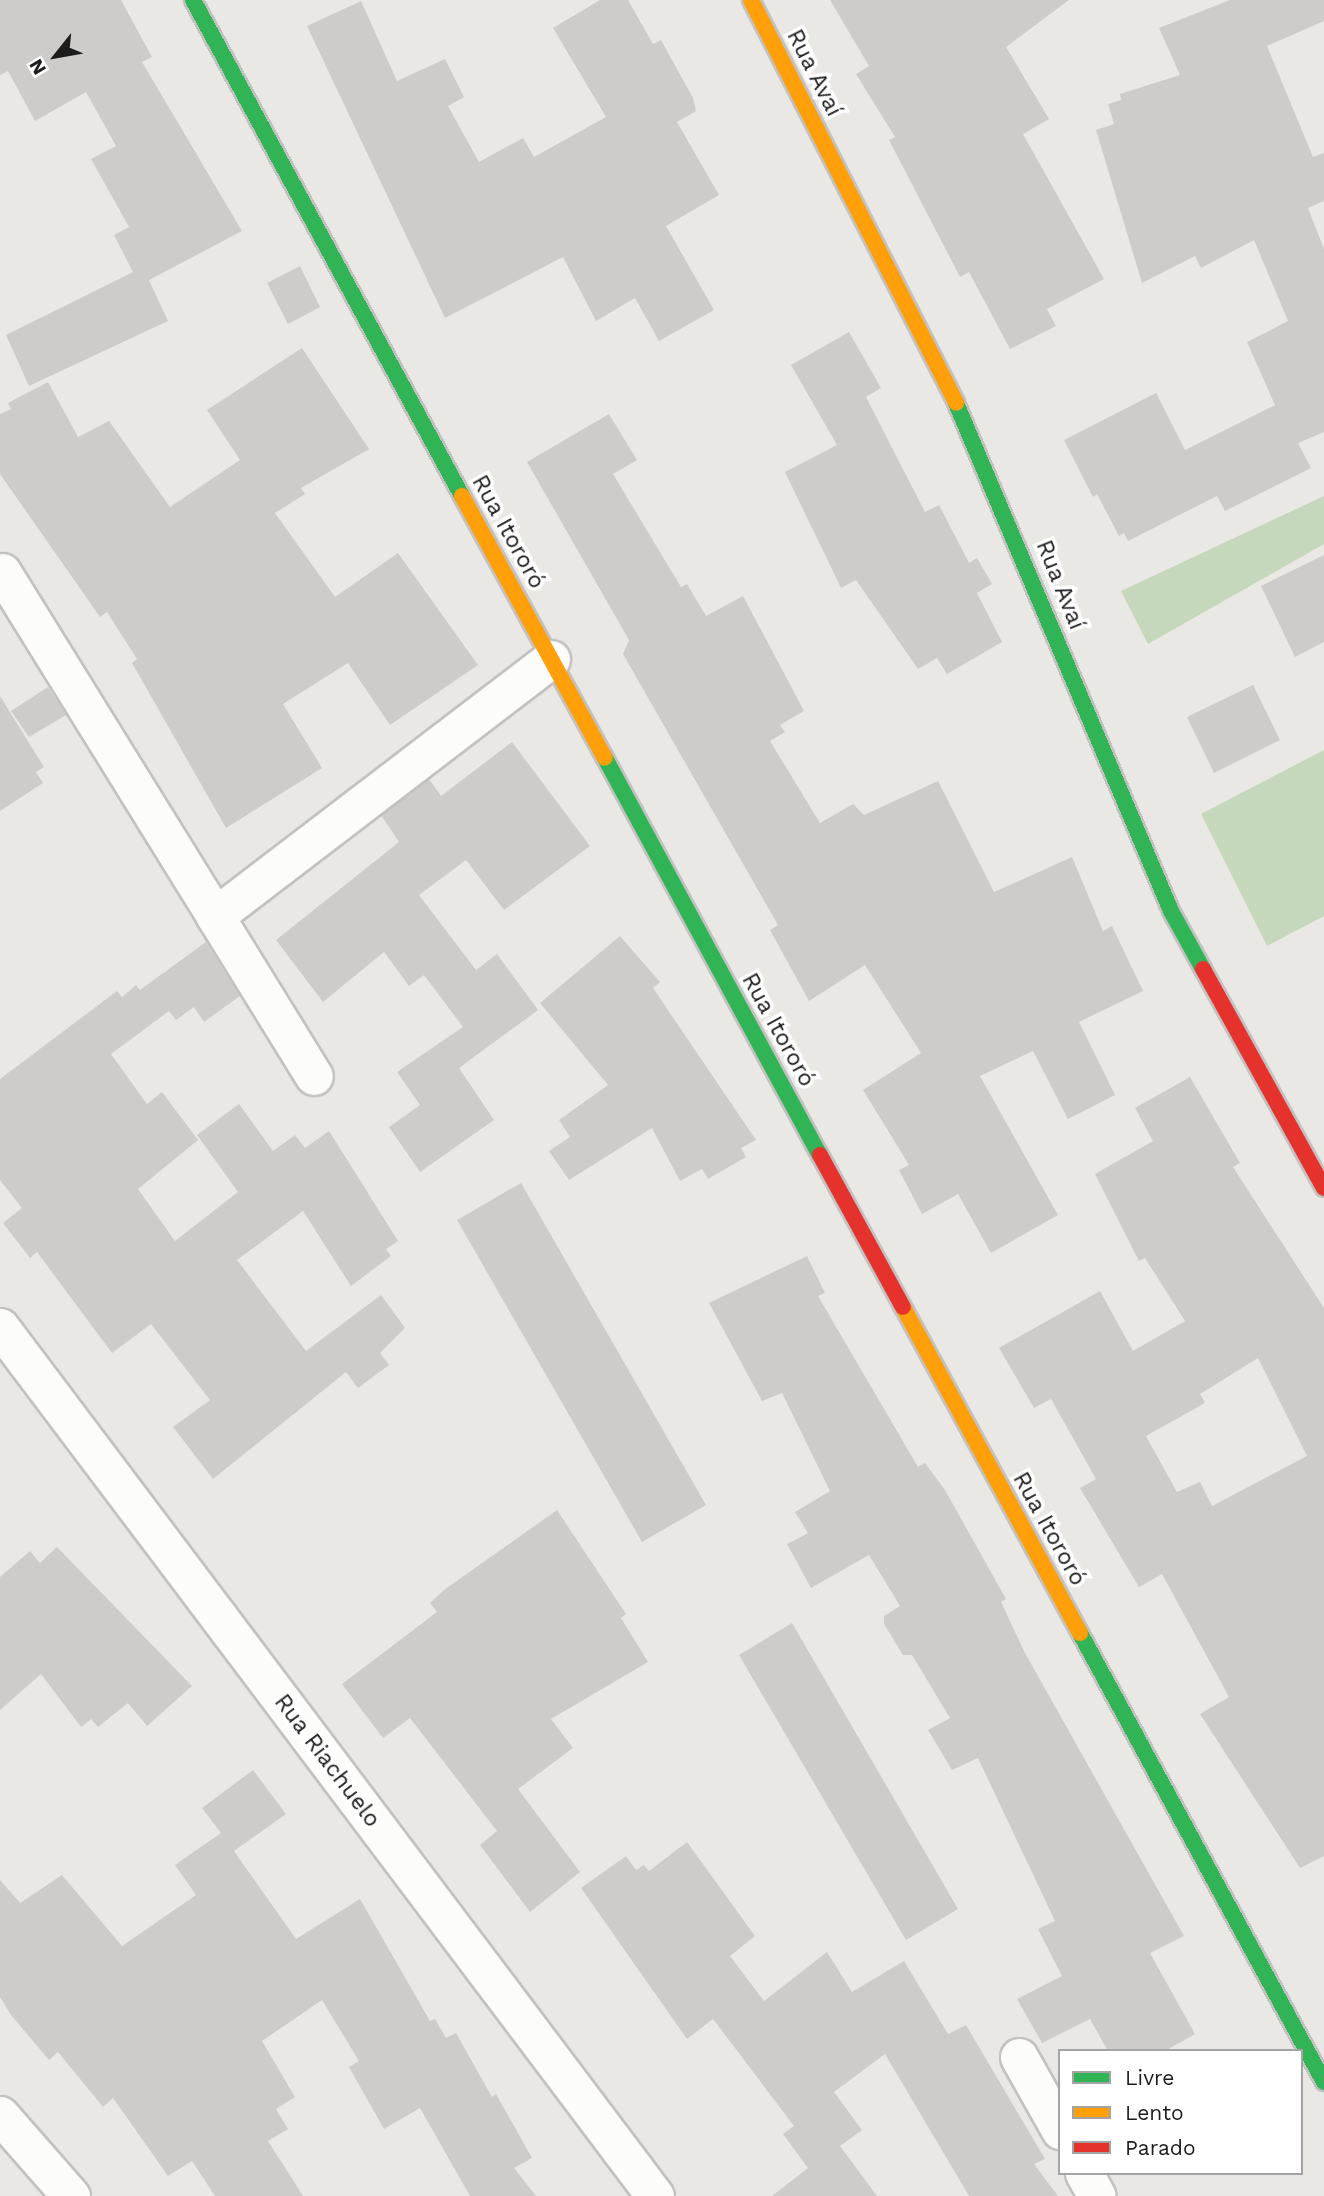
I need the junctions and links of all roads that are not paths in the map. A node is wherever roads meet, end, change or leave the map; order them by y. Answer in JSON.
{"nodes":[{"id":1,"x":193,"y":0,"type":"edge"},
{"id":2,"x":751,"y":0,"type":"edge"},
{"id":3,"x":2,"y":572,"type":"dead end"},
{"id":4,"x":551,"y":659,"type":"junction"},
{"id":5,"x":215,"y":916,"type":"junction"},
{"id":6,"x":314,"y":1076,"type":"dead end"},
{"id":7,"x":1324,"y":1188,"type":"edge"},
{"id":8,"x":0,"y":1327,"type":"edge"},
{"id":9,"x":1019,"y":2057,"type":"dead end"},
{"id":10,"x":1324,"y":2082,"type":"edge"},
{"id":11,"x":0,"y":2115,"type":"edge"},
{"id":12,"x":1058,"y":2126,"type":"edge"},
{"id":13,"x":1085,"y":2175,"type":"edge"},
{"id":14,"x":71,"y":2196,"type":"edge"},
{"id":15,"x":654,"y":2196,"type":"edge"},
{"id":16,"x":1097,"y":2196,"type":"edge"}],
"edges":[{"from":1,"to":4,"type":"street","name":"Rua Itororó"},
{"from":2,"to":7,"type":"street","name":"Rua Avaí"},
{"from":3,"to":5,"type":"street"},
{"from":4,"to":5,"type":"street"},
{"from":4,"to":10,"type":"street","name":"Rua Itororó"},
{"from":5,"to":6,"type":"street"},
{"from":8,"to":15,"type":"street","name":"Rua Riachuelo"},
{"from":9,"to":12,"type":"street"},
{"from":11,"to":14,"type":"street"},
{"from":13,"to":16,"type":"street"}]}
